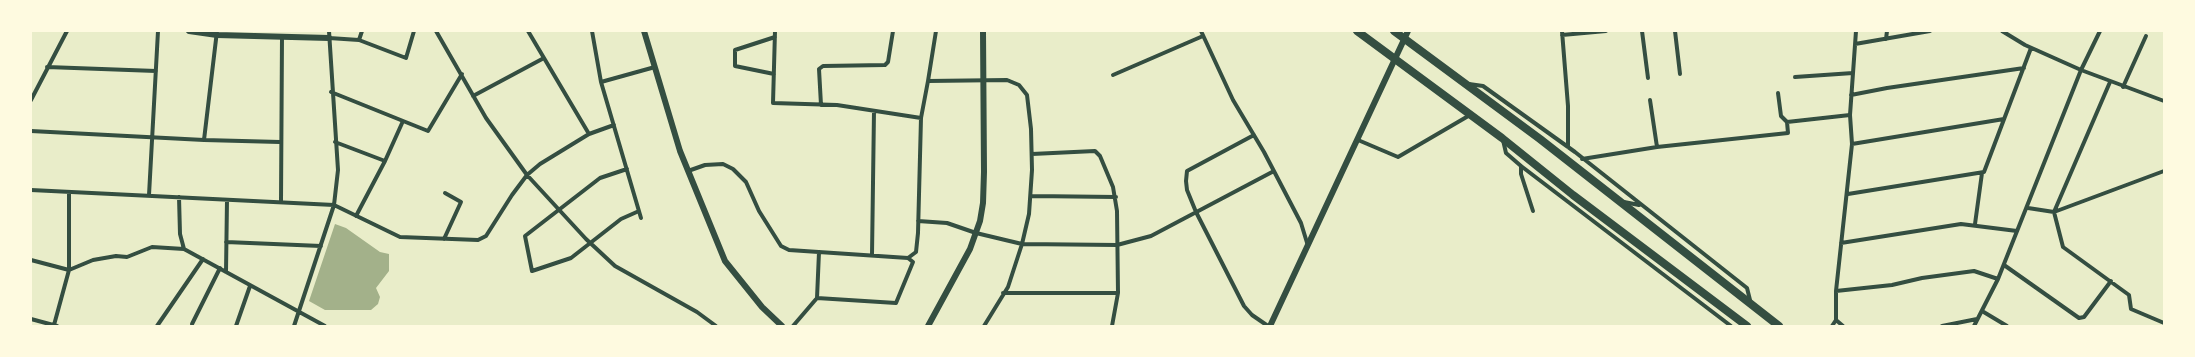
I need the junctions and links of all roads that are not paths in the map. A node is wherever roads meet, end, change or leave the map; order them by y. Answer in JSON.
{"nodes":[{"id":1,"x":67,"y":31,"type":"edge"},
{"id":2,"x":158,"y":31,"type":"edge"},
{"id":3,"x":189,"y":31,"type":"edge"},
{"id":4,"x":362,"y":31,"type":"edge"},
{"id":5,"x":414,"y":31,"type":"edge"},
{"id":6,"x":436,"y":31,"type":"edge"},
{"id":7,"x":528,"y":31,"type":"edge"},
{"id":8,"x":592,"y":31,"type":"edge"},
{"id":9,"x":644,"y":31,"type":"edge"},
{"id":10,"x":775,"y":31,"type":"edge"},
{"id":11,"x":893,"y":31,"type":"edge"},
{"id":12,"x":936,"y":31,"type":"edge"},
{"id":13,"x":983,"y":31,"type":"edge"},
{"id":14,"x":1201,"y":31,"type":"edge"},
{"id":15,"x":1357,"y":31,"type":"edge"},
{"id":16,"x":1394,"y":31,"type":"edge"},
{"id":17,"x":1408,"y":31,"type":"edge"},
{"id":18,"x":1606,"y":31,"type":"edge"},
{"id":19,"x":1642,"y":31,"type":"edge"},
{"id":20,"x":1675,"y":31,"type":"edge"},
{"id":21,"x":1856,"y":31,"type":"edge"},
{"id":22,"x":1887,"y":31,"type":"edge"},
{"id":23,"x":1930,"y":31,"type":"edge"},
{"id":24,"x":2002,"y":31,"type":"edge"},
{"id":25,"x":2100,"y":31,"type":"edge"},
{"id":26,"x":217,"y":33,"type":"edge"},
{"id":27,"x":1562,"y":33,"type":"edge"},
{"id":28,"x":329,"y":34,"type":"edge"},
{"id":29,"x":282,"y":36,"type":"junction"},
{"id":30,"x":1204,"y":36,"type":"junction"},
{"id":31,"x":2146,"y":36,"type":"dead end"},
{"id":32,"x":775,"y":37,"type":"junction"},
{"id":33,"x":1886,"y":38,"type":"junction"},
{"id":34,"x":1404,"y":39,"type":"junction"},
{"id":35,"x":359,"y":40,"type":"junction"},
{"id":36,"x":1855,"y":44,"type":"junction"},
{"id":37,"x":2031,"y":48,"type":"junction"},
{"id":38,"x":544,"y":58,"type":"junction"},
{"id":39,"x":1396,"y":60,"type":"junction"},
{"id":40,"x":655,"y":67,"type":"junction"},
{"id":41,"x":47,"y":68,"type":"junction"},
{"id":42,"x":2024,"y":68,"type":"junction"},
{"id":43,"x":2081,"y":70,"type":"junction"},
{"id":44,"x":156,"y":71,"type":"junction"},
{"id":45,"x":1853,"y":72,"type":"junction"},
{"id":46,"x":462,"y":74,"type":"junction"},
{"id":47,"x":774,"y":74,"type":"junction"},
{"id":48,"x":1680,"y":74,"type":"dead end"},
{"id":49,"x":1113,"y":75,"type":"dead end"},
{"id":50,"x":1795,"y":77,"type":"dead end"},
{"id":51,"x":1648,"y":78,"type":"dead end"},
{"id":52,"x":928,"y":81,"type":"junction"},
{"id":53,"x":983,"y":81,"type":"junction"},
{"id":54,"x":601,"y":82,"type":"junction"},
{"id":55,"x":2110,"y":82,"type":"junction"},
{"id":56,"x":1465,"y":84,"type":"junction"},
{"id":57,"x":2122,"y":87,"type":"junction"},
{"id":58,"x":331,"y":92,"type":"junction"},
{"id":59,"x":1778,"y":93,"type":"dead end"},
{"id":60,"x":1851,"y":95,"type":"junction"},
{"id":61,"x":473,"y":96,"type":"junction"},
{"id":62,"x":31,"y":100,"type":"edge"},
{"id":63,"x":1650,"y":100,"type":"dead end"},
{"id":64,"x":2164,"y":101,"type":"edge"},
{"id":65,"x":821,"y":105,"type":"junction"},
{"id":66,"x":874,"y":111,"type":"junction"},
{"id":67,"x":1470,"y":115,"type":"junction"},
{"id":68,"x":1850,"y":115,"type":"junction"},
{"id":69,"x":921,"y":118,"type":"junction"},
{"id":70,"x":2004,"y":119,"type":"junction"},
{"id":71,"x":403,"y":121,"type":"junction"},
{"id":72,"x":1787,"y":122,"type":"junction"},
{"id":73,"x":614,"y":125,"type":"junction"},
{"id":74,"x":31,"y":131,"type":"edge"},
{"id":75,"x":589,"y":134,"type":"junction"},
{"id":76,"x":1254,"y":135,"type":"junction"},
{"id":77,"x":152,"y":137,"type":"junction"},
{"id":78,"x":1502,"y":138,"type":"junction"},
{"id":79,"x":204,"y":140,"type":"junction"},
{"id":80,"x":1358,"y":140,"type":"junction"},
{"id":81,"x":280,"y":142,"type":"junction"},
{"id":82,"x":335,"y":142,"type":"junction"},
{"id":83,"x":1852,"y":144,"type":"junction"},
{"id":84,"x":1568,"y":147,"type":"junction"},
{"id":85,"x":1657,"y":147,"type":"junction"},
{"id":86,"x":1032,"y":154,"type":"junction"},
{"id":87,"x":1582,"y":159,"type":"junction"},
{"id":88,"x":385,"y":162,"type":"junction"},
{"id":89,"x":1521,"y":166,"type":"junction"},
{"id":90,"x":627,"y":169,"type":"junction"},
{"id":91,"x":688,"y":171,"type":"junction"},
{"id":92,"x":1274,"y":171,"type":"junction"},
{"id":93,"x":1982,"y":172,"type":"junction"},
{"id":94,"x":2163,"y":172,"type":"edge"},
{"id":95,"x":528,"y":175,"type":"junction"},
{"id":96,"x":31,"y":190,"type":"edge"},
{"id":97,"x":445,"y":192,"type":"dead end"},
{"id":98,"x":69,"y":193,"type":"junction"},
{"id":99,"x":1848,"y":194,"type":"junction"},
{"id":100,"x":149,"y":195,"type":"junction"},
{"id":101,"x":1032,"y":196,"type":"junction"},
{"id":102,"x":179,"y":197,"type":"junction"},
{"id":103,"x":1116,"y":197,"type":"junction"},
{"id":104,"x":1570,"y":198,"type":"junction"},
{"id":105,"x":227,"y":200,"type":"junction"},
{"id":106,"x":281,"y":202,"type":"junction"},
{"id":107,"x":1621,"y":202,"type":"junction"},
{"id":108,"x":334,"y":205,"type":"junction"},
{"id":109,"x":1640,"y":205,"type":"junction"},
{"id":110,"x":2028,"y":208,"type":"junction"},
{"id":111,"x":560,"y":210,"type":"junction"},
{"id":112,"x":639,"y":211,"type":"junction"},
{"id":113,"x":1532,"y":211,"type":"dead end"},
{"id":114,"x":1196,"y":212,"type":"junction"},
{"id":115,"x":2054,"y":212,"type":"junction"},
{"id":116,"x":356,"y":216,"type":"junction"},
{"id":117,"x":641,"y":218,"type":"dead end"},
{"id":118,"x":918,"y":221,"type":"junction"},
{"id":119,"x":1975,"y":224,"type":"junction"},
{"id":120,"x":2018,"y":231,"type":"junction"},
{"id":121,"x":976,"y":233,"type":"junction"},
{"id":122,"x":444,"y":239,"type":"junction"},
{"id":123,"x":1625,"y":239,"type":"junction"},
{"id":124,"x":226,"y":242,"type":"junction"},
{"id":125,"x":1841,"y":243,"type":"junction"},
{"id":126,"x":590,"y":244,"type":"junction"},
{"id":127,"x":1022,"y":244,"type":"junction"},
{"id":128,"x":1117,"y":245,"type":"junction"},
{"id":129,"x":321,"y":246,"type":"junction"},
{"id":130,"x":1308,"y":247,"type":"junction"},
{"id":131,"x":184,"y":249,"type":"junction"},
{"id":132,"x":819,"y":252,"type":"junction"},
{"id":133,"x":872,"y":255,"type":"junction"},
{"id":134,"x":908,"y":258,"type":"junction"},
{"id":135,"x":202,"y":259,"type":"junction"},
{"id":136,"x":31,"y":260,"type":"edge"},
{"id":137,"x":2004,"y":265,"type":"junction"},
{"id":138,"x":220,"y":268,"type":"junction"},
{"id":139,"x":69,"y":270,"type":"junction"},
{"id":140,"x":226,"y":272,"type":"junction"},
{"id":141,"x":1998,"y":279,"type":"junction"},
{"id":142,"x":2111,"y":282,"type":"junction"},
{"id":143,"x":250,"y":286,"type":"junction"},
{"id":144,"x":1836,"y":291,"type":"junction"},
{"id":145,"x":1118,"y":292,"type":"junction"},
{"id":146,"x":1004,"y":293,"type":"junction"},
{"id":147,"x":817,"y":298,"type":"junction"},
{"id":148,"x":1751,"y":304,"type":"junction"},
{"id":149,"x":1982,"y":311,"type":"junction"},
{"id":150,"x":297,"y":312,"type":"junction"},
{"id":151,"x":31,"y":319,"type":"edge"},
{"id":152,"x":1978,"y":319,"type":"junction"},
{"id":153,"x":1836,"y":320,"type":"junction"},
{"id":154,"x":2164,"y":323,"type":"edge"},
{"id":155,"x":192,"y":324,"type":"dead end"},
{"id":156,"x":56,"y":326,"type":"edge"},
{"id":157,"x":157,"y":326,"type":"edge"},
{"id":158,"x":236,"y":326,"type":"edge"},
{"id":159,"x":294,"y":326,"type":"edge"},
{"id":160,"x":325,"y":326,"type":"edge"},
{"id":161,"x":716,"y":326,"type":"edge"},
{"id":162,"x":782,"y":326,"type":"edge"},
{"id":163,"x":793,"y":326,"type":"edge"},
{"id":164,"x":928,"y":326,"type":"edge"},
{"id":165,"x":984,"y":326,"type":"edge"},
{"id":166,"x":1112,"y":326,"type":"edge"},
{"id":167,"x":1269,"y":326,"type":"edge"},
{"id":168,"x":1731,"y":326,"type":"edge"},
{"id":169,"x":1747,"y":326,"type":"edge"},
{"id":170,"x":1779,"y":326,"type":"edge"},
{"id":171,"x":1832,"y":326,"type":"edge"},
{"id":172,"x":1843,"y":326,"type":"edge"},
{"id":173,"x":1942,"y":326,"type":"edge"},
{"id":174,"x":1974,"y":326,"type":"edge"},
{"id":175,"x":2007,"y":326,"type":"edge"}],
"edges":[{"from":1,"to":41,"type":"street"},
{"from":2,"to":44,"type":"street"},
{"from":3,"to":26,"type":"street"},
{"from":4,"to":35,"type":"street"},
{"from":5,"to":35,"type":"street"},
{"from":6,"to":46,"type":"street"},
{"from":7,"to":38,"type":"street"},
{"from":8,"to":54,"type":"street"},
{"from":9,"to":40,"type":"street"},
{"from":10,"to":32,"type":"street"},
{"from":11,"to":65,"type":"street"},
{"from":12,"to":52,"type":"street"},
{"from":13,"to":53,"type":"street"},
{"from":14,"to":30,"type":"street"},
{"from":15,"to":39,"type":"highway"},
{"from":16,"to":34,"type":"highway"},
{"from":17,"to":34,"type":"street"},
{"from":18,"to":27,"type":"street"},
{"from":19,"to":51,"type":"street"},
{"from":20,"to":48,"type":"street"},
{"from":21,"to":36,"type":"street"},
{"from":22,"to":33,"type":"street"},
{"from":23,"to":33,"type":"street"},
{"from":24,"to":37,"type":"street"},
{"from":25,"to":43,"type":"street"},
{"from":26,"to":29,"type":"street"},
{"from":26,"to":79,"type":"street"},
{"from":27,"to":84,"type":"street"},
{"from":28,"to":29,"type":"street"},
{"from":28,"to":35,"type":"street"},
{"from":28,"to":58,"type":"street"},
{"from":29,"to":81,"type":"street"},
{"from":30,"to":49,"type":"street"},
{"from":30,"to":76,"type":"street"},
{"from":31,"to":57,"type":"street"},
{"from":32,"to":47,"type":"street"},
{"from":32,"to":47,"type":"street"},
{"from":33,"to":36,"type":"street"},
{"from":34,"to":39,"type":"street"},
{"from":34,"to":56,"type":"highway"},
{"from":36,"to":45,"type":"street"},
{"from":37,"to":42,"type":"street"},
{"from":37,"to":43,"type":"street"},
{"from":38,"to":61,"type":"street"},
{"from":38,"to":75,"type":"street"},
{"from":39,"to":67,"type":"highway"},
{"from":39,"to":80,"type":"street"},
{"from":40,"to":54,"type":"street"},
{"from":40,"to":91,"type":"street"},
{"from":41,"to":44,"type":"street"},
{"from":41,"to":62,"type":"street"},
{"from":42,"to":60,"type":"street"},
{"from":42,"to":70,"type":"street"},
{"from":43,"to":55,"type":"street"},
{"from":43,"to":110,"type":"street"},
{"from":44,"to":77,"type":"street"},
{"from":45,"to":50,"type":"street"},
{"from":45,"to":60,"type":"street"},
{"from":46,"to":61,"type":"street"},
{"from":46,"to":71,"type":"street"},
{"from":47,"to":65,"type":"street"},
{"from":52,"to":53,"type":"street"},
{"from":52,"to":69,"type":"street"},
{"from":53,"to":86,"type":"street"},
{"from":53,"to":121,"type":"street"},
{"from":54,"to":73,"type":"street"},
{"from":55,"to":57,"type":"street"},
{"from":55,"to":115,"type":"street"},
{"from":56,"to":84,"type":"street"},
{"from":56,"to":107,"type":"highway"},
{"from":57,"to":64,"type":"street"},
{"from":58,"to":71,"type":"street"},
{"from":58,"to":82,"type":"street"},
{"from":59,"to":72,"type":"street"},
{"from":60,"to":68,"type":"street"},
{"from":61,"to":95,"type":"street"},
{"from":63,"to":85,"type":"street"},
{"from":65,"to":66,"type":"street"},
{"from":66,"to":69,"type":"street"},
{"from":66,"to":133,"type":"street"},
{"from":67,"to":78,"type":"highway"},
{"from":67,"to":80,"type":"street"},
{"from":68,"to":72,"type":"street"},
{"from":68,"to":83,"type":"street"},
{"from":69,"to":118,"type":"street"},
{"from":70,"to":83,"type":"street"},
{"from":70,"to":93,"type":"street"},
{"from":71,"to":88,"type":"street"},
{"from":72,"to":85,"type":"street"},
{"from":73,"to":75,"type":"street"},
{"from":73,"to":90,"type":"street"},
{"from":74,"to":77,"type":"street"},
{"from":75,"to":95,"type":"street"},
{"from":76,"to":92,"type":"street"},
{"from":76,"to":114,"type":"street"},
{"from":77,"to":79,"type":"street"},
{"from":77,"to":100,"type":"street"},
{"from":78,"to":89,"type":"street"},
{"from":78,"to":104,"type":"highway"},
{"from":79,"to":81,"type":"street"},
{"from":80,"to":130,"type":"street"},
{"from":81,"to":106,"type":"street"},
{"from":82,"to":88,"type":"street"},
{"from":82,"to":108,"type":"street"},
{"from":83,"to":99,"type":"street"},
{"from":84,"to":87,"type":"street"},
{"from":85,"to":87,"type":"street"},
{"from":86,"to":101,"type":"street"},
{"from":86,"to":103,"type":"street"},
{"from":87,"to":109,"type":"street"},
{"from":88,"to":116,"type":"street"},
{"from":89,"to":104,"type":"street"},
{"from":89,"to":113,"type":"street"},
{"from":90,"to":111,"type":"street"},
{"from":90,"to":112,"type":"street"},
{"from":91,"to":132,"type":"street"},
{"from":91,"to":162,"type":"street"},
{"from":92,"to":114,"type":"street"},
{"from":92,"to":130,"type":"street"},
{"from":93,"to":99,"type":"street"},
{"from":93,"to":119,"type":"street"},
{"from":94,"to":115,"type":"street"},
{"from":95,"to":111,"type":"street"},
{"from":95,"to":122,"type":"street"},
{"from":96,"to":98,"type":"street"},
{"from":97,"to":122,"type":"street"},
{"from":98,"to":100,"type":"street"},
{"from":98,"to":139,"type":"street"},
{"from":99,"to":125,"type":"street"},
{"from":100,"to":102,"type":"street"},
{"from":101,"to":103,"type":"street"},
{"from":101,"to":127,"type":"street"},
{"from":102,"to":105,"type":"street"},
{"from":102,"to":131,"type":"street"},
{"from":103,"to":128,"type":"street"},
{"from":104,"to":123,"type":"highway"},
{"from":105,"to":106,"type":"street"},
{"from":105,"to":124,"type":"street"},
{"from":106,"to":108,"type":"street"},
{"from":107,"to":109,"type":"street"},
{"from":107,"to":148,"type":"highway"},
{"from":108,"to":116,"type":"street"},
{"from":108,"to":129,"type":"street"},
{"from":109,"to":148,"type":"street"},
{"from":110,"to":115,"type":"street"},
{"from":110,"to":120,"type":"street"},
{"from":111,"to":126,"type":"street"},
{"from":111,"to":126,"type":"street"},
{"from":112,"to":117,"type":"street"},
{"from":112,"to":126,"type":"street"},
{"from":114,"to":128,"type":"street"},
{"from":114,"to":167,"type":"street"},
{"from":115,"to":142,"type":"street"},
{"from":116,"to":122,"type":"street"},
{"from":118,"to":121,"type":"street"},
{"from":118,"to":134,"type":"street"},
{"from":119,"to":120,"type":"street"},
{"from":119,"to":125,"type":"street"},
{"from":120,"to":137,"type":"street"},
{"from":121,"to":127,"type":"street"},
{"from":121,"to":164,"type":"street"},
{"from":123,"to":168,"type":"street"},
{"from":123,"to":169,"type":"highway"},
{"from":124,"to":129,"type":"street"},
{"from":124,"to":140,"type":"street"},
{"from":125,"to":144,"type":"street"},
{"from":126,"to":161,"type":"street"},
{"from":127,"to":128,"type":"street"},
{"from":127,"to":146,"type":"street"},
{"from":128,"to":145,"type":"street"},
{"from":129,"to":150,"type":"street"},
{"from":130,"to":167,"type":"street"},
{"from":131,"to":135,"type":"street"},
{"from":131,"to":139,"type":"street"},
{"from":132,"to":133,"type":"street"},
{"from":132,"to":147,"type":"street"},
{"from":133,"to":134,"type":"street"},
{"from":134,"to":147,"type":"street"},
{"from":135,"to":138,"type":"street"},
{"from":135,"to":157,"type":"street"},
{"from":136,"to":139,"type":"street"},
{"from":137,"to":141,"type":"street"},
{"from":137,"to":142,"type":"street"},
{"from":138,"to":140,"type":"street"},
{"from":138,"to":155,"type":"street"},
{"from":139,"to":156,"type":"street"},
{"from":140,"to":143,"type":"street"},
{"from":141,"to":144,"type":"street"},
{"from":141,"to":149,"type":"street"},
{"from":142,"to":154,"type":"street"},
{"from":143,"to":150,"type":"street"},
{"from":143,"to":158,"type":"street"},
{"from":144,"to":153,"type":"street"},
{"from":145,"to":146,"type":"street"},
{"from":145,"to":166,"type":"street"},
{"from":146,"to":165,"type":"street"},
{"from":147,"to":163,"type":"street"},
{"from":148,"to":170,"type":"highway"},
{"from":149,"to":152,"type":"street"},
{"from":149,"to":175,"type":"street"},
{"from":150,"to":159,"type":"street"},
{"from":150,"to":160,"type":"street"},
{"from":151,"to":156,"type":"street"},
{"from":152,"to":173,"type":"street"},
{"from":152,"to":174,"type":"street"},
{"from":153,"to":171,"type":"street"},
{"from":153,"to":172,"type":"street"}]}
